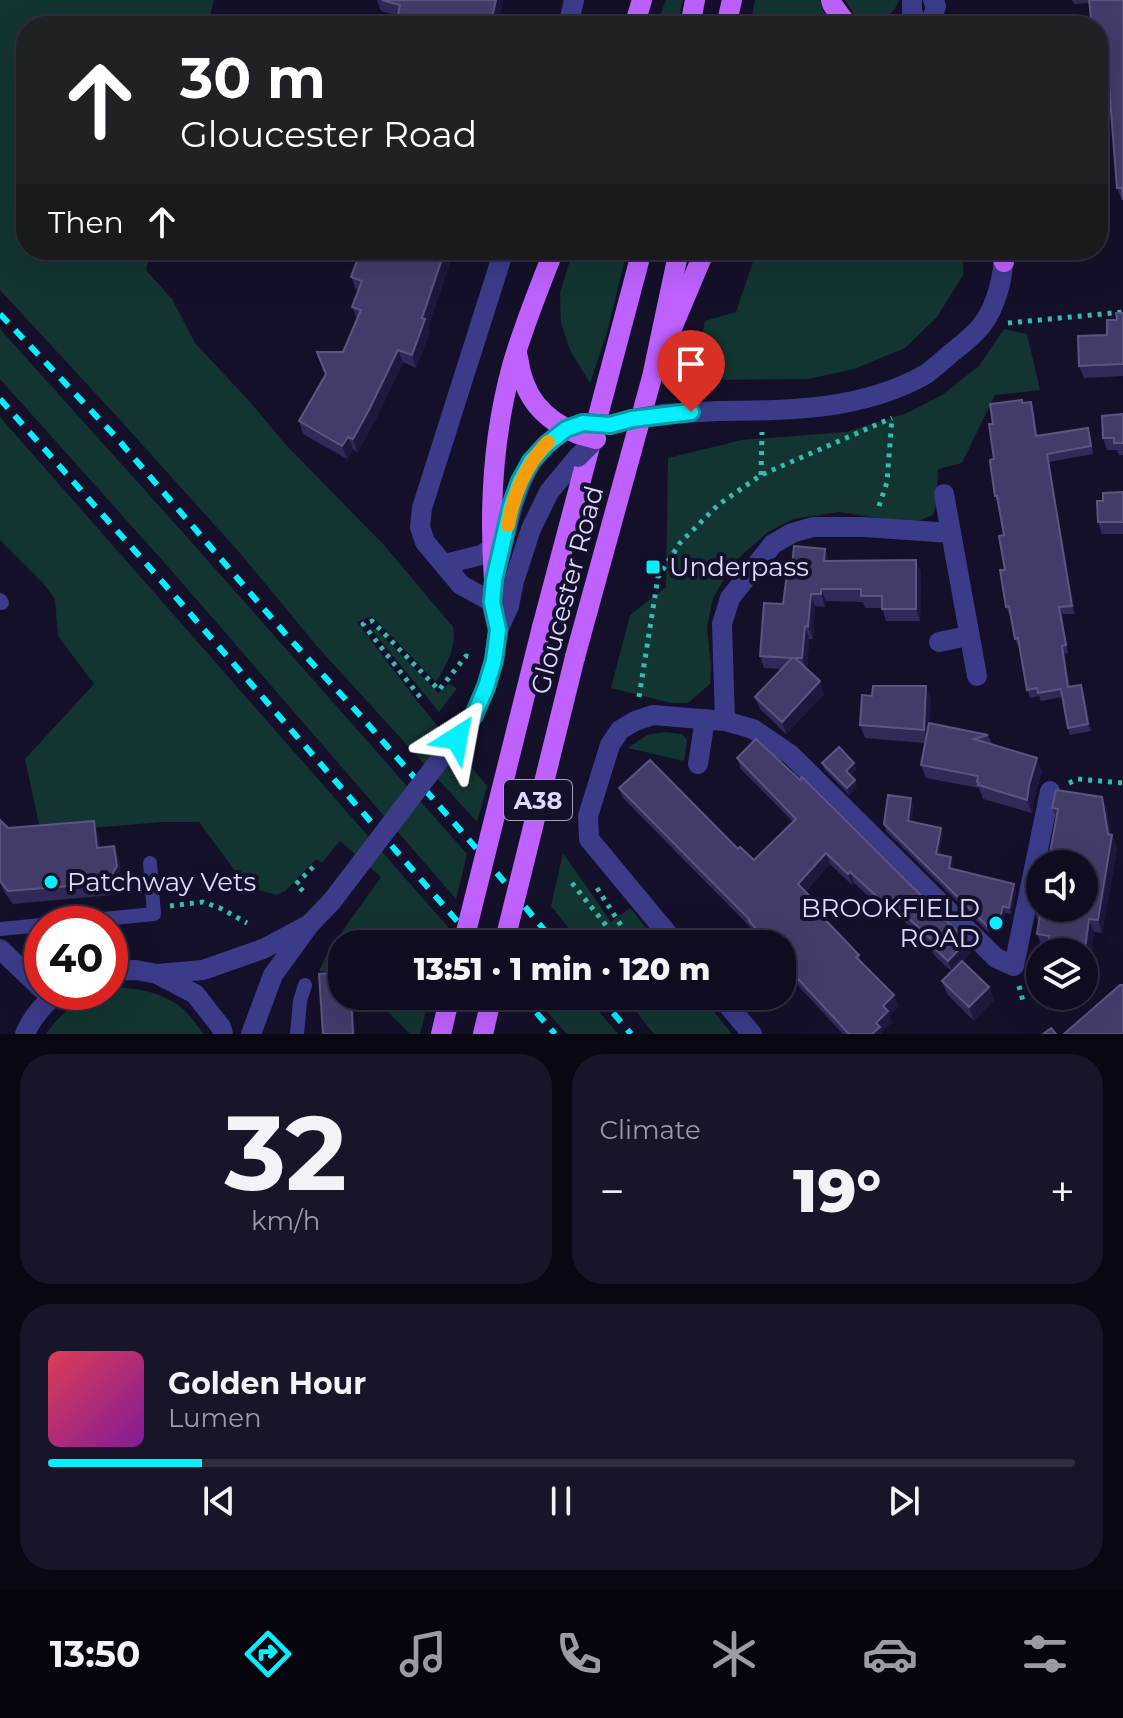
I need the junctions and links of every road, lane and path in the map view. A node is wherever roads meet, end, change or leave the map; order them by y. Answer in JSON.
{"nodes":[{"id":1,"x":501,"y":260,"type":"edge"},
{"id":2,"x":550,"y":260,"type":"edge"},
{"id":3,"x":639,"y":260,"type":"edge"},
{"id":4,"x":677,"y":260,"type":"edge"},
{"id":5,"x":701,"y":260,"type":"edge"},
{"id":6,"x":1001,"y":260,"type":"edge"},
{"id":7,"x":1123,"y":312,"type":"edge"},
{"id":8,"x":999,"y":324,"type":"dead end"},
{"id":9,"x":517,"y":349,"type":"junction"},
{"id":10,"x":652,"y":377,"type":"junction"},
{"id":11,"x":892,"y":409,"type":"dead end"},
{"id":12,"x":892,"y":418,"type":"junction"},
{"id":13,"x":587,"y":430,"type":"junction"},
{"id":14,"x":762,"y":432,"type":"dead end"},
{"id":15,"x":761,"y":475,"type":"junction"},
{"id":16,"x":944,"y":494,"type":"dead end"},
{"id":17,"x":864,"y":527,"type":"junction"},
{"id":18,"x":951,"y":533,"type":"junction"},
{"id":19,"x":498,"y":545,"type":"junction"},
{"id":20,"x":445,"y":564,"type":"junction"},
{"id":21,"x":494,"y":580,"type":"joint"},
{"id":22,"x":492,"y":602,"type":"junction"},
{"id":23,"x":498,"y":630,"type":"junction"},
{"id":24,"x":968,"y":636,"type":"junction"},
{"id":25,"x":939,"y":642,"type":"dead end"},
{"id":26,"x":472,"y":657,"type":"dead end"},
{"id":27,"x":977,"y":676,"type":"dead end"},
{"id":28,"x":420,"y":697,"type":"dead end"},
{"id":29,"x":715,"y":720,"type":"junction"},
{"id":30,"x":635,"y":721,"type":"junction"},
{"id":31,"x":698,"y":764,"type":"dead end"},
{"id":32,"x":1123,"y":783,"type":"edge"},
{"id":33,"x":1050,"y":791,"type":"joint"},
{"id":34,"x":150,"y":863,"type":"dead end"},
{"id":35,"x":315,"y":865,"type":"dead end"},
{"id":36,"x":572,"y":883,"type":"dead end"},
{"id":37,"x":303,"y":891,"type":"dead end"},
{"id":38,"x":153,"y":907,"type":"junction"},
{"id":39,"x":128,"y":917,"type":"edge"},
{"id":40,"x":247,"y":923,"type":"dead end"},
{"id":41,"x":310,"y":924,"type":"junction"},
{"id":42,"x":24,"y":927,"type":"edge"},
{"id":43,"x":0,"y":929,"type":"edge"},
{"id":44,"x":466,"y":930,"type":"edge"},
{"id":45,"x":507,"y":930,"type":"edge"},
{"id":46,"x":610,"y":930,"type":"edge"},
{"id":47,"x":664,"y":930,"type":"edge"},
{"id":48,"x":0,"y":949,"type":"edge"},
{"id":49,"x":24,"y":970,"type":"edge"},
{"id":50,"x":128,"y":970,"type":"edge"},
{"id":51,"x":157,"y":974,"type":"junction"},
{"id":52,"x":305,"y":985,"type":"dead end"},
{"id":53,"x":39,"y":1010,"type":"edge"},
{"id":54,"x":447,"y":1010,"type":"edge"},
{"id":55,"x":489,"y":1010,"type":"edge"},
{"id":56,"x":732,"y":1010,"type":"edge"},
{"id":57,"x":25,"y":1034,"type":"edge"},
{"id":58,"x":223,"y":1034,"type":"edge"},
{"id":59,"x":251,"y":1034,"type":"edge"},
{"id":60,"x":297,"y":1034,"type":"edge"},
{"id":61,"x":441,"y":1034,"type":"edge"},
{"id":62,"x":483,"y":1034,"type":"edge"},
{"id":63,"x":752,"y":1034,"type":"edge"}],
"edges":[{"from":1,"to":20,"type":"street"},
{"from":2,"to":9,"type":"main road"},
{"from":3,"to":44,"type":"main road","name":"Gloucester Road","number":"A38","bridge":true},
{"from":4,"to":10,"type":"main road","name":"Gloucester Road","number":"A38"},
{"from":5,"to":10,"type":"main road"},
{"from":6,"to":13,"type":"street","bridge":true},
{"from":7,"to":8,"type":"path"},
{"from":9,"to":13,"type":"main road"},
{"from":9,"to":19,"type":"main road"},
{"from":10,"to":45,"type":"main road","name":"Gloucester Road","number":"A38","bridge":true},
{"from":11,"to":12,"type":"path"},
{"from":12,"to":15,"type":"path"},
{"from":12,"to":17,"type":"path"},
{"from":13,"to":19,"type":"street"},
{"from":13,"to":23,"type":"street","bridge":true},
{"from":14,"to":15,"type":"path"},
{"from":15,"to":30,"type":"path"},
{"from":16,"to":18,"type":"street"},
{"from":17,"to":18,"type":"street"},
{"from":17,"to":29,"type":"street"},
{"from":18,"to":24,"type":"street"},
{"from":19,"to":20,"type":"street"},
{"from":19,"to":21,"type":"main road"},
{"from":20,"to":22,"type":"street"},
{"from":21,"to":22,"type":"street"},
{"from":22,"to":23,"type":"street"},
{"from":23,"to":41,"type":"street","bridge":true},
{"from":24,"to":25,"type":"street"},
{"from":24,"to":27,"type":"street"},
{"from":26,"to":28,"type":"path"},
{"from":29,"to":30,"type":"street"},
{"from":29,"to":31,"type":"street"},
{"from":29,"to":33,"type":"street"},
{"from":30,"to":47,"type":"street"},
{"from":32,"to":33,"type":"path"},
{"from":34,"to":38,"type":"lane"},
{"from":35,"to":37,"type":"path"},
{"from":36,"to":46,"type":"path"},
{"from":38,"to":39,"type":"lane"},
{"from":38,"to":40,"type":"path"},
{"from":41,"to":51,"type":"street"},
{"from":41,"to":59,"type":"street"},
{"from":42,"to":43,"type":"lane"},
{"from":48,"to":49,"type":"street"},
{"from":50,"to":51,"type":"street"},
{"from":51,"to":58,"type":"street"},
{"from":52,"to":60,"type":"lane"},
{"from":53,"to":57,"type":"street"},
{"from":54,"to":61,"type":"main road"},
{"from":55,"to":62,"type":"main road"},
{"from":56,"to":63,"type":"street"}]}
